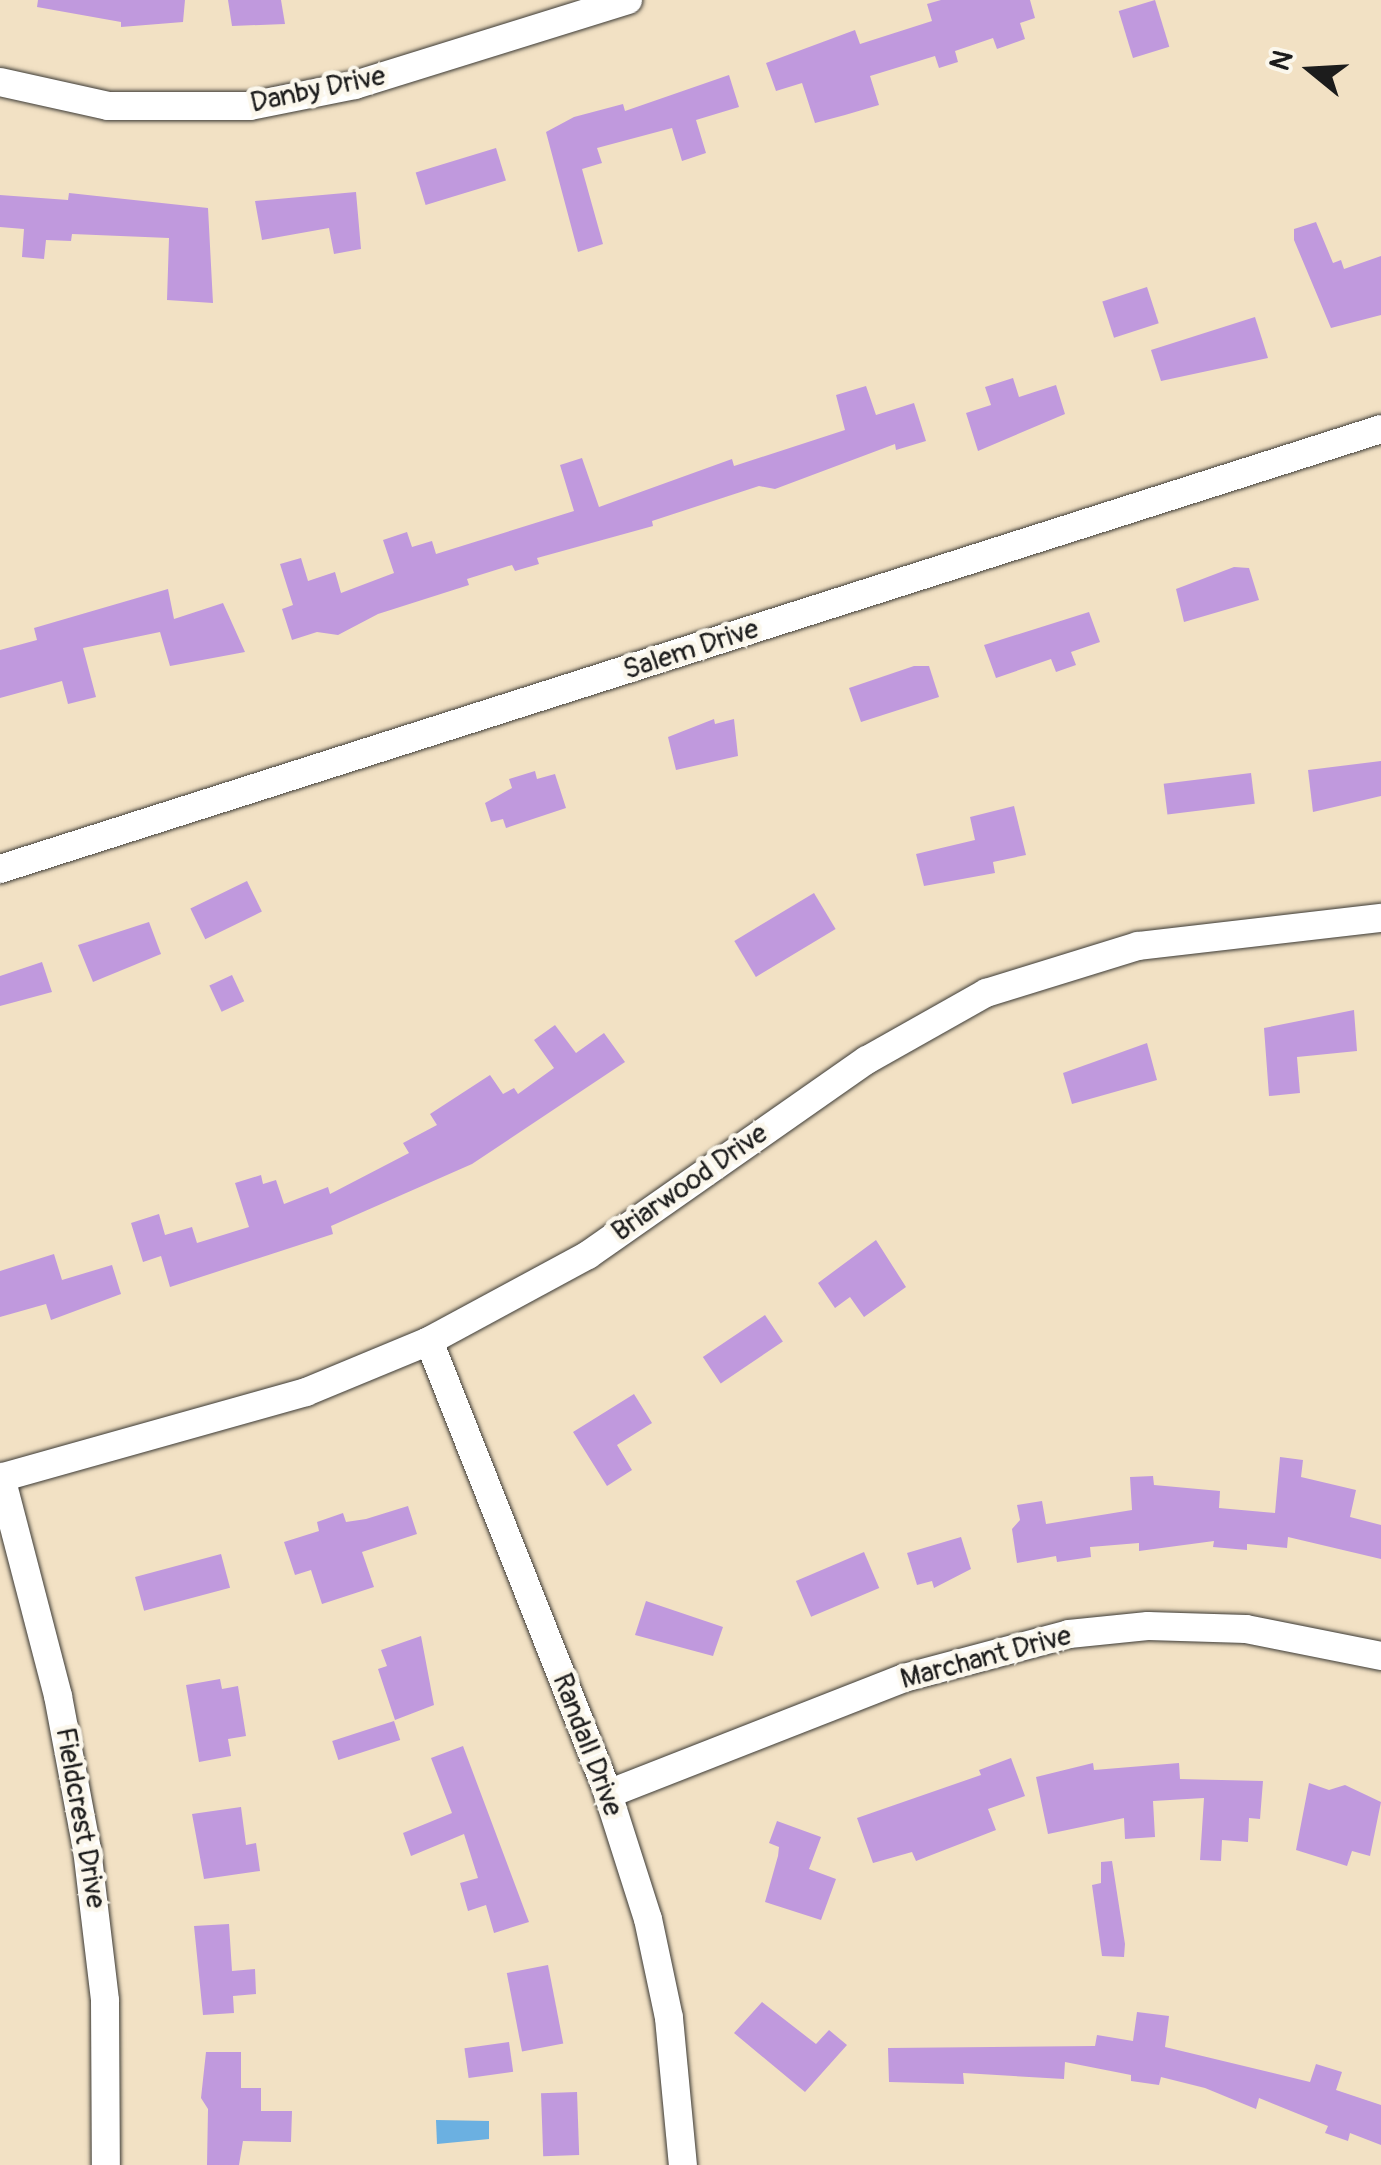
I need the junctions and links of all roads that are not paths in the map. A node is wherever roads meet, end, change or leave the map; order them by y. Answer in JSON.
{"nodes":[{"id":1,"x":628,"y":0,"type":"edge"},
{"id":2,"x":0,"y":82,"type":"edge"},
{"id":3,"x":1381,"y":430,"type":"edge"},
{"id":4,"x":0,"y":869,"type":"edge"},
{"id":5,"x":1381,"y":918,"type":"edge"},
{"id":6,"x":428,"y":1341,"type":"junction"},
{"id":7,"x":0,"y":1478,"type":"edge"},
{"id":8,"x":1381,"y":1656,"type":"edge"},
{"id":9,"x":608,"y":1794,"type":"junction"},
{"id":10,"x":106,"y":2165,"type":"edge"},
{"id":11,"x":683,"y":2165,"type":"edge"}],
"edges":[{"from":1,"to":2,"type":"street","name":"Danby Drive"},
{"from":3,"to":4,"type":"street","name":"Salem Drive"},
{"from":5,"to":6,"type":"street","name":"Briarwood Drive"},
{"from":6,"to":7,"type":"street","name":"Briarwood Drive"},
{"from":6,"to":9,"type":"street","name":"Randall Drive"},
{"from":7,"to":10,"type":"street","name":"Fieldcrest Drive"},
{"from":8,"to":9,"type":"street","name":"Marchant Drive"},
{"from":9,"to":11,"type":"street","name":"Randall Drive"}]}
